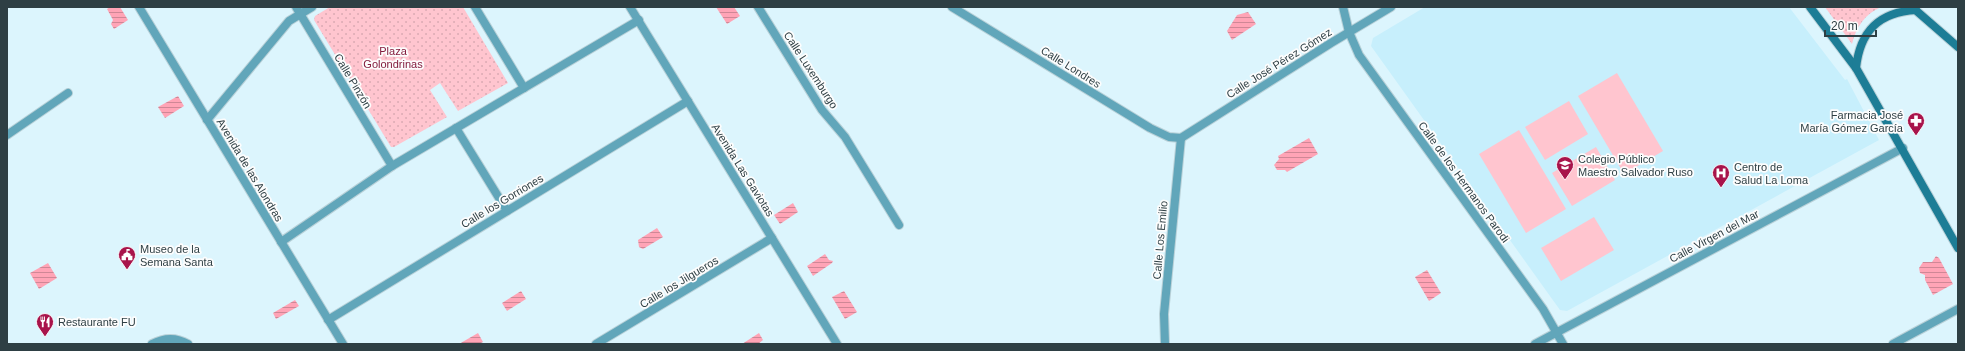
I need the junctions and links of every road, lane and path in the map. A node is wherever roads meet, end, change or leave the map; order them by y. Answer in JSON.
{"nodes":[{"id":1,"x":139,"y":7,"type":"edge"},
{"id":2,"x":312,"y":7,"type":"edge"},
{"id":3,"x":474,"y":7,"type":"edge"},
{"id":4,"x":630,"y":7,"type":"edge"},
{"id":5,"x":758,"y":7,"type":"edge"},
{"id":6,"x":952,"y":7,"type":"edge"},
{"id":7,"x":1343,"y":7,"type":"edge"},
{"id":8,"x":1391,"y":7,"type":"edge"},
{"id":9,"x":1810,"y":7,"type":"edge"},
{"id":10,"x":1914,"y":8,"type":"edge"},
{"id":11,"x":298,"y":11,"type":"edge"},
{"id":12,"x":638,"y":20,"type":"junction"},
{"id":13,"x":1349,"y":32,"type":"junction"},
{"id":14,"x":1958,"y":47,"type":"edge"},
{"id":15,"x":1856,"y":68,"type":"junction"},
{"id":16,"x":524,"y":88,"type":"junction"},
{"id":17,"x":68,"y":93,"type":"dead end"},
{"id":18,"x":688,"y":101,"type":"junction"},
{"id":19,"x":207,"y":120,"type":"junction"},
{"id":20,"x":456,"y":128,"type":"junction"},
{"id":21,"x":7,"y":135,"type":"edge"},
{"id":22,"x":1181,"y":138,"type":"junction"},
{"id":23,"x":1903,"y":148,"type":"junction"},
{"id":24,"x":392,"y":166,"type":"junction"},
{"id":25,"x":507,"y":211,"type":"junction"},
{"id":26,"x":899,"y":226,"type":"dead end"},
{"id":27,"x":772,"y":238,"type":"junction"},
{"id":28,"x":281,"y":242,"type":"junction"},
{"id":29,"x":1958,"y":248,"type":"edge"},
{"id":30,"x":1958,"y":309,"type":"edge"},
{"id":31,"x":328,"y":320,"type":"junction"},
{"id":32,"x":1557,"y":332,"type":"junction"},
{"id":33,"x":152,"y":344,"type":"edge"},
{"id":34,"x":188,"y":344,"type":"edge"},
{"id":35,"x":343,"y":344,"type":"edge"},
{"id":36,"x":596,"y":344,"type":"edge"},
{"id":37,"x":837,"y":344,"type":"edge"},
{"id":38,"x":1165,"y":344,"type":"edge"},
{"id":39,"x":1535,"y":344,"type":"edge"},
{"id":40,"x":1563,"y":344,"type":"edge"},
{"id":41,"x":1893,"y":344,"type":"edge"}],
"edges":[{"from":1,"to":19,"type":"street","name":"Avenida de las Alondras"},
{"from":2,"to":11,"type":"street"},
{"from":3,"to":16,"type":"street"},
{"from":4,"to":12,"type":"street","name":"Avenida Las Gaviotas"},
{"from":5,"to":26,"type":"street","name":"Calle Luxemburgo"},
{"from":6,"to":22,"type":"street","name":"Calle Londres"},
{"from":7,"to":13,"type":"street","name":"Calle de los Hermanos Parodi"},
{"from":8,"to":13,"type":"street","name":"Calle José Pérez Gómez"},
{"from":9,"to":15,"type":"main road"},
{"from":10,"to":14,"type":"main road"},
{"from":10,"to":15,"type":"main road"},
{"from":11,"to":19,"type":"street"},
{"from":11,"to":24,"type":"street","name":"Calle Pinzón"},
{"from":12,"to":16,"type":"street"},
{"from":12,"to":18,"type":"street","name":"Avenida Las Gaviotas"},
{"from":13,"to":22,"type":"street","name":"Calle José Pérez Gómez"},
{"from":13,"to":32,"type":"street","name":"Calle de los Hermanos Parodi"},
{"from":15,"to":23,"type":"main road"},
{"from":16,"to":20,"type":"street"},
{"from":17,"to":21,"type":"street"},
{"from":18,"to":25,"type":"street","name":"Calle los Gorriones"},
{"from":18,"to":27,"type":"street","name":"Avenida Las Gaviotas"},
{"from":19,"to":28,"type":"street","name":"Avenida de las Alondras"},
{"from":20,"to":24,"type":"street"},
{"from":20,"to":25,"type":"street"},
{"from":22,"to":38,"type":"street","name":"Calle Los Emilio"},
{"from":23,"to":29,"type":"main road"},
{"from":23,"to":32,"type":"street","name":"Calle Virgen del Mar"},
{"from":24,"to":28,"type":"street"},
{"from":25,"to":31,"type":"street","name":"Calle los Gorriones"},
{"from":27,"to":36,"type":"street","name":"Calle los Jilgueros"},
{"from":27,"to":37,"type":"street","name":"Avenida Las Gaviotas"},
{"from":28,"to":31,"type":"street","name":"Avenida de las Alondras"},
{"from":30,"to":41,"type":"street"},
{"from":31,"to":35,"type":"street","name":"Avenida de las Alondras"},
{"from":32,"to":39,"type":"street","name":"Calle Virgen del Mar"},
{"from":32,"to":40,"type":"street","name":"Calle de los Hermanos Parodi"},
{"from":33,"to":34,"type":"street"}]}
